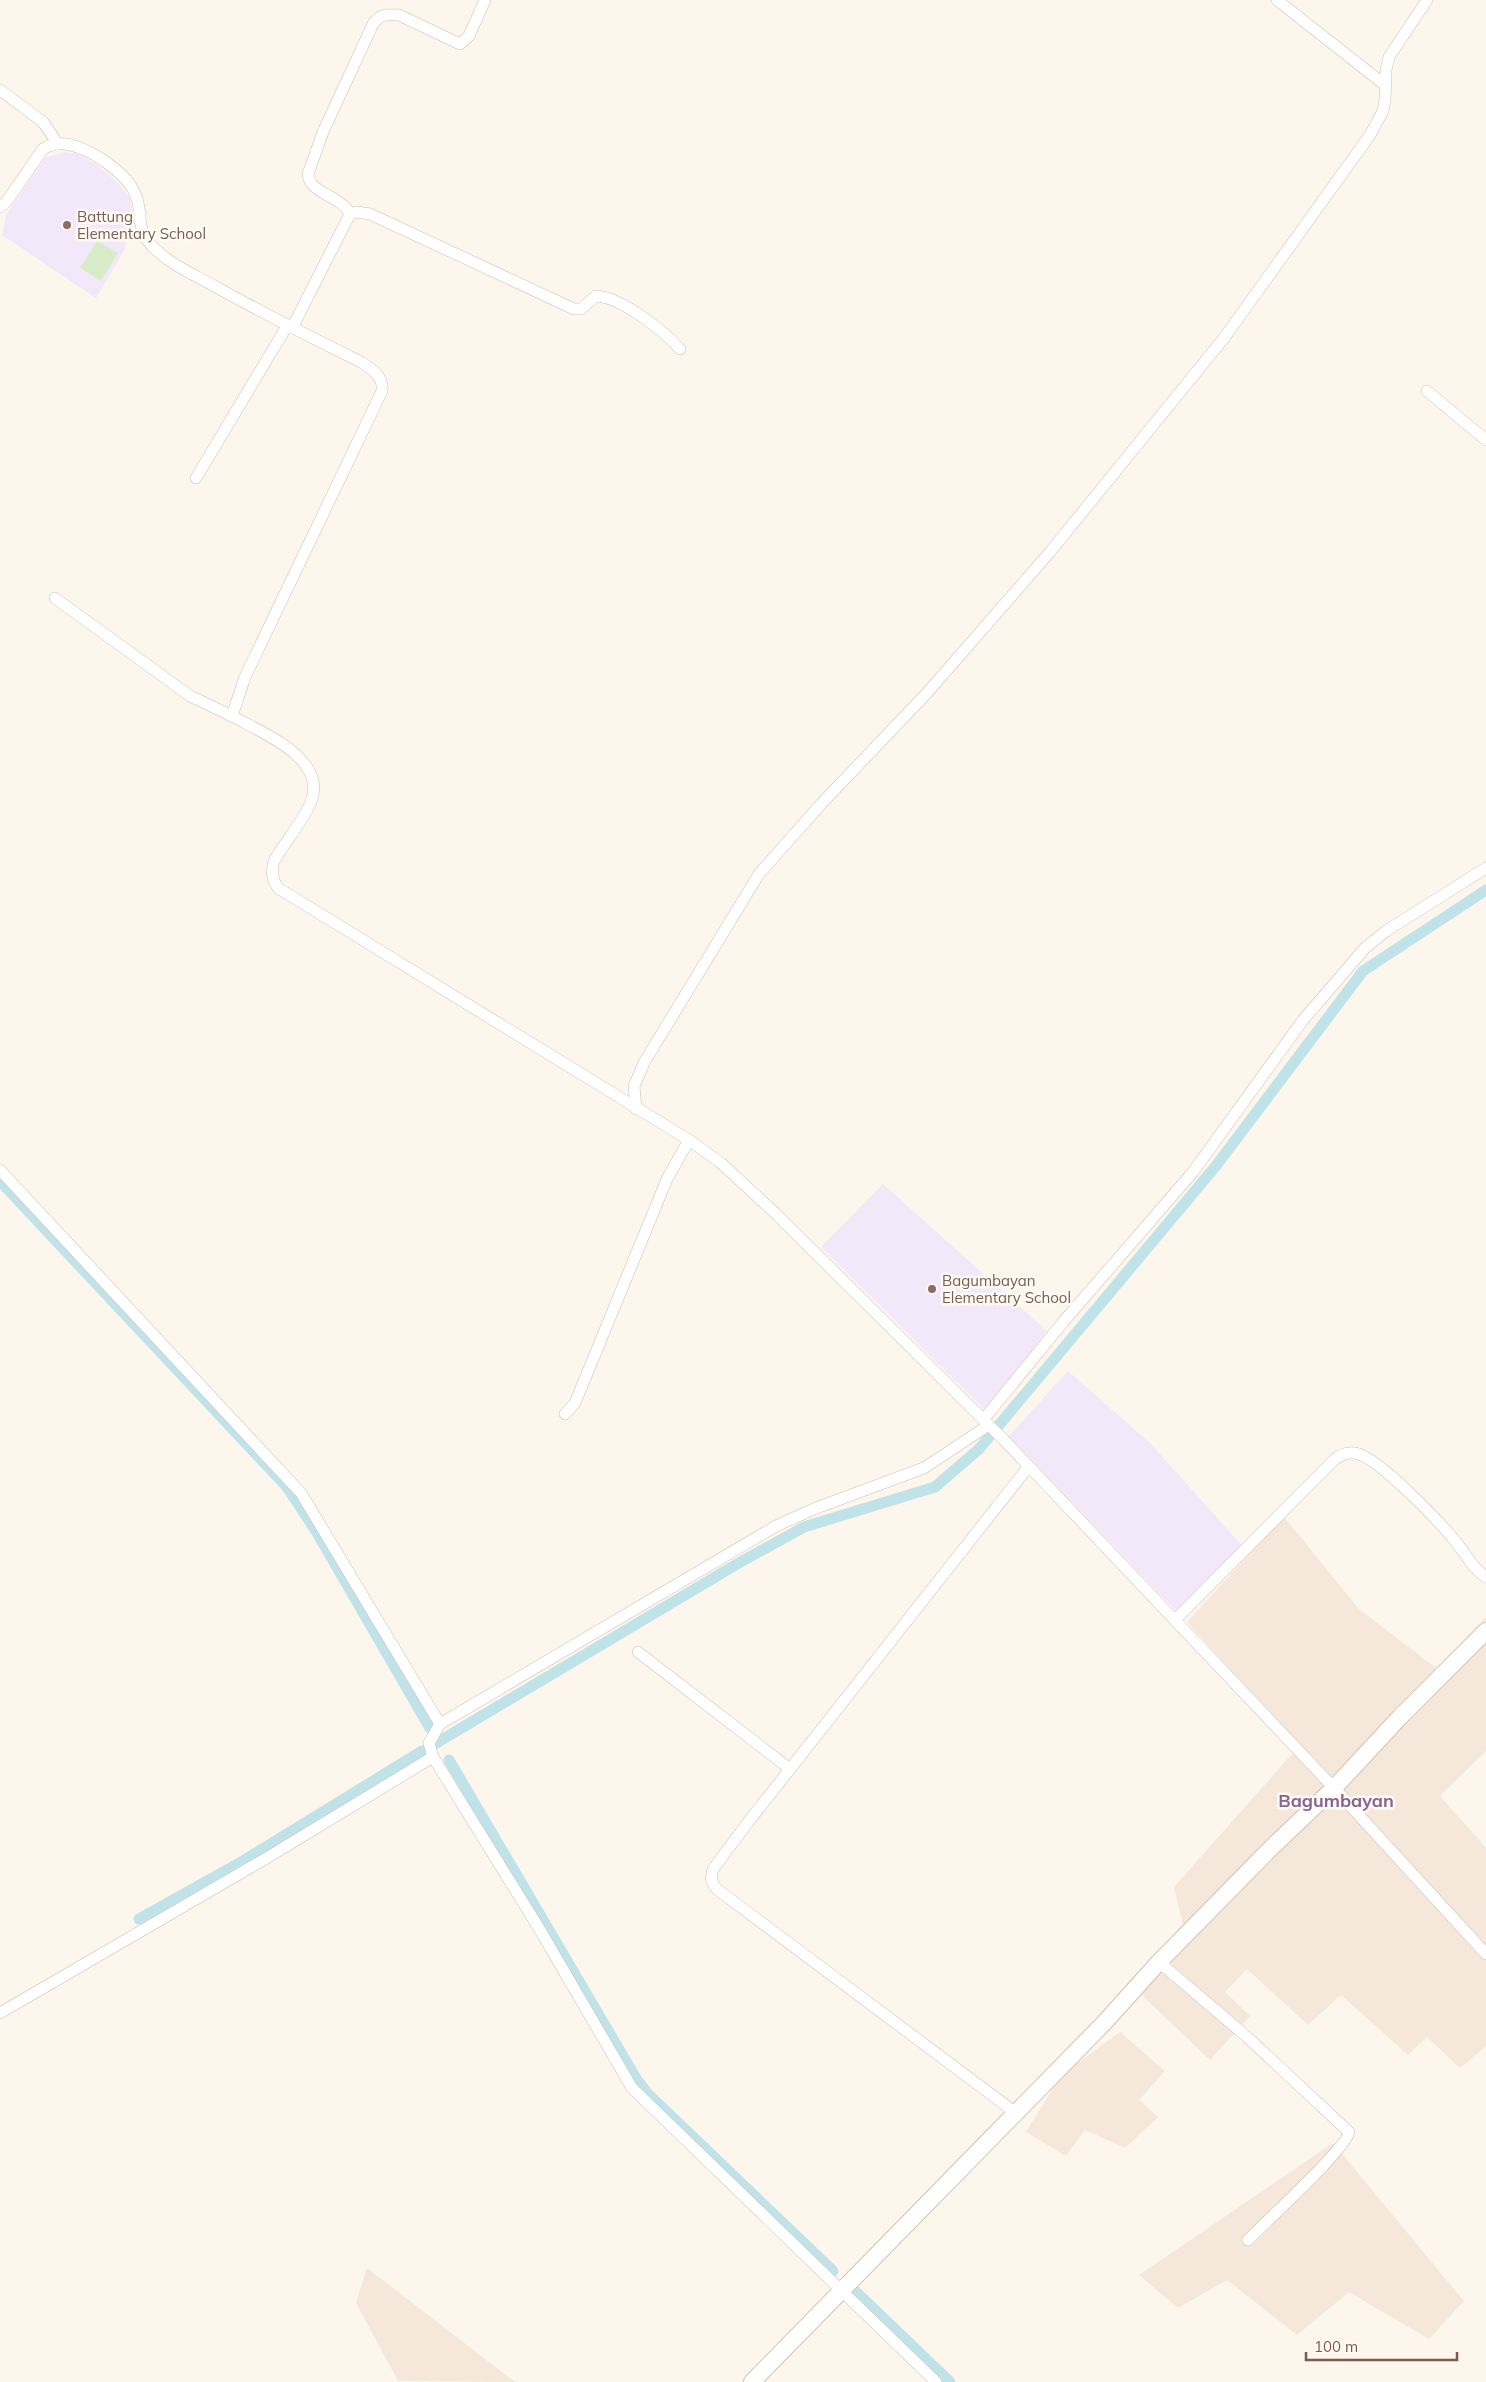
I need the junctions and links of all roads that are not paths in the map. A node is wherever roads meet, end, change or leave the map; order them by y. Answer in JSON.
{"nodes":[{"id":1,"x":485,"y":0,"type":"edge"},
{"id":2,"x":1277,"y":0,"type":"edge"},
{"id":3,"x":1426,"y":0,"type":"edge"},
{"id":4,"x":1385,"y":85,"type":"junction"},
{"id":5,"x":0,"y":90,"type":"edge"},
{"id":6,"x":58,"y":144,"type":"junction"},
{"id":7,"x":0,"y":207,"type":"edge"},
{"id":8,"x":350,"y":214,"type":"junction"},
{"id":9,"x":289,"y":327,"type":"junction"},
{"id":10,"x":680,"y":349,"type":"dead end"},
{"id":11,"x":1427,"y":391,"type":"dead end"},
{"id":12,"x":1486,"y":440,"type":"edge"},
{"id":13,"x":196,"y":478,"type":"dead end"},
{"id":14,"x":55,"y":598,"type":"dead end"},
{"id":15,"x":232,"y":716,"type":"junction"},
{"id":16,"x":1486,"y":868,"type":"edge"},
{"id":17,"x":634,"y":1086,"type":"junction"},
{"id":18,"x":617,"y":1097,"type":"junction"},
{"id":19,"x":636,"y":1109,"type":"junction"},
{"id":20,"x":689,"y":1140,"type":"junction"},
{"id":21,"x":0,"y":1170,"type":"edge"},
{"id":22,"x":565,"y":1414,"type":"dead end"},
{"id":23,"x":988,"y":1424,"type":"junction"},
{"id":24,"x":1029,"y":1466,"type":"junction"},
{"id":25,"x":1486,"y":1577,"type":"edge"},
{"id":26,"x":1175,"y":1620,"type":"junction"},
{"id":27,"x":1486,"y":1631,"type":"edge"},
{"id":28,"x":638,"y":1652,"type":"dead end"},
{"id":29,"x":440,"y":1724,"type":"junction"},
{"id":30,"x":433,"y":1757,"type":"junction"},
{"id":31,"x":790,"y":1770,"type":"junction"},
{"id":32,"x":1334,"y":1788,"type":"junction"},
{"id":33,"x":1486,"y":1954,"type":"edge"},
{"id":34,"x":1159,"y":1962,"type":"junction"},
{"id":35,"x":0,"y":2013,"type":"edge"},
{"id":36,"x":1016,"y":2113,"type":"junction"},
{"id":37,"x":1248,"y":2240,"type":"dead end"},
{"id":38,"x":841,"y":2291,"type":"junction"},
{"id":39,"x":752,"y":2382,"type":"edge"},
{"id":40,"x":936,"y":2382,"type":"edge"}],
"edges":[{"from":1,"to":8,"type":"street"},
{"from":2,"to":4,"type":"street"},
{"from":3,"to":4,"type":"street"},
{"from":4,"to":17,"type":"street"},
{"from":5,"to":6,"type":"street"},
{"from":6,"to":7,"type":"street"},
{"from":6,"to":9,"type":"street"},
{"from":8,"to":9,"type":"street"},
{"from":8,"to":10,"type":"street"},
{"from":9,"to":13,"type":"street"},
{"from":9,"to":15,"type":"street"},
{"from":11,"to":12,"type":"street"},
{"from":14,"to":15,"type":"street"},
{"from":15,"to":18,"type":"street"},
{"from":16,"to":23,"type":"street"},
{"from":17,"to":18,"type":"street"},
{"from":17,"to":19,"type":"street"},
{"from":18,"to":19,"type":"street"},
{"from":19,"to":20,"type":"street"},
{"from":20,"to":22,"type":"street"},
{"from":20,"to":23,"type":"street"},
{"from":21,"to":29,"type":"street"},
{"from":23,"to":24,"type":"street"},
{"from":23,"to":29,"type":"street"},
{"from":24,"to":26,"type":"street"},
{"from":24,"to":31,"type":"street"},
{"from":25,"to":26,"type":"street"},
{"from":26,"to":32,"type":"street"},
{"from":27,"to":32,"type":"main road"},
{"from":28,"to":31,"type":"street"},
{"from":29,"to":30,"type":"street"},
{"from":30,"to":35,"type":"street"},
{"from":30,"to":38,"type":"street"},
{"from":31,"to":36,"type":"street"},
{"from":32,"to":33,"type":"street"},
{"from":32,"to":34,"type":"main road"},
{"from":34,"to":36,"type":"main road"},
{"from":34,"to":37,"type":"street"},
{"from":36,"to":38,"type":"main road"},
{"from":38,"to":39,"type":"main road"},
{"from":38,"to":40,"type":"street"}]}
